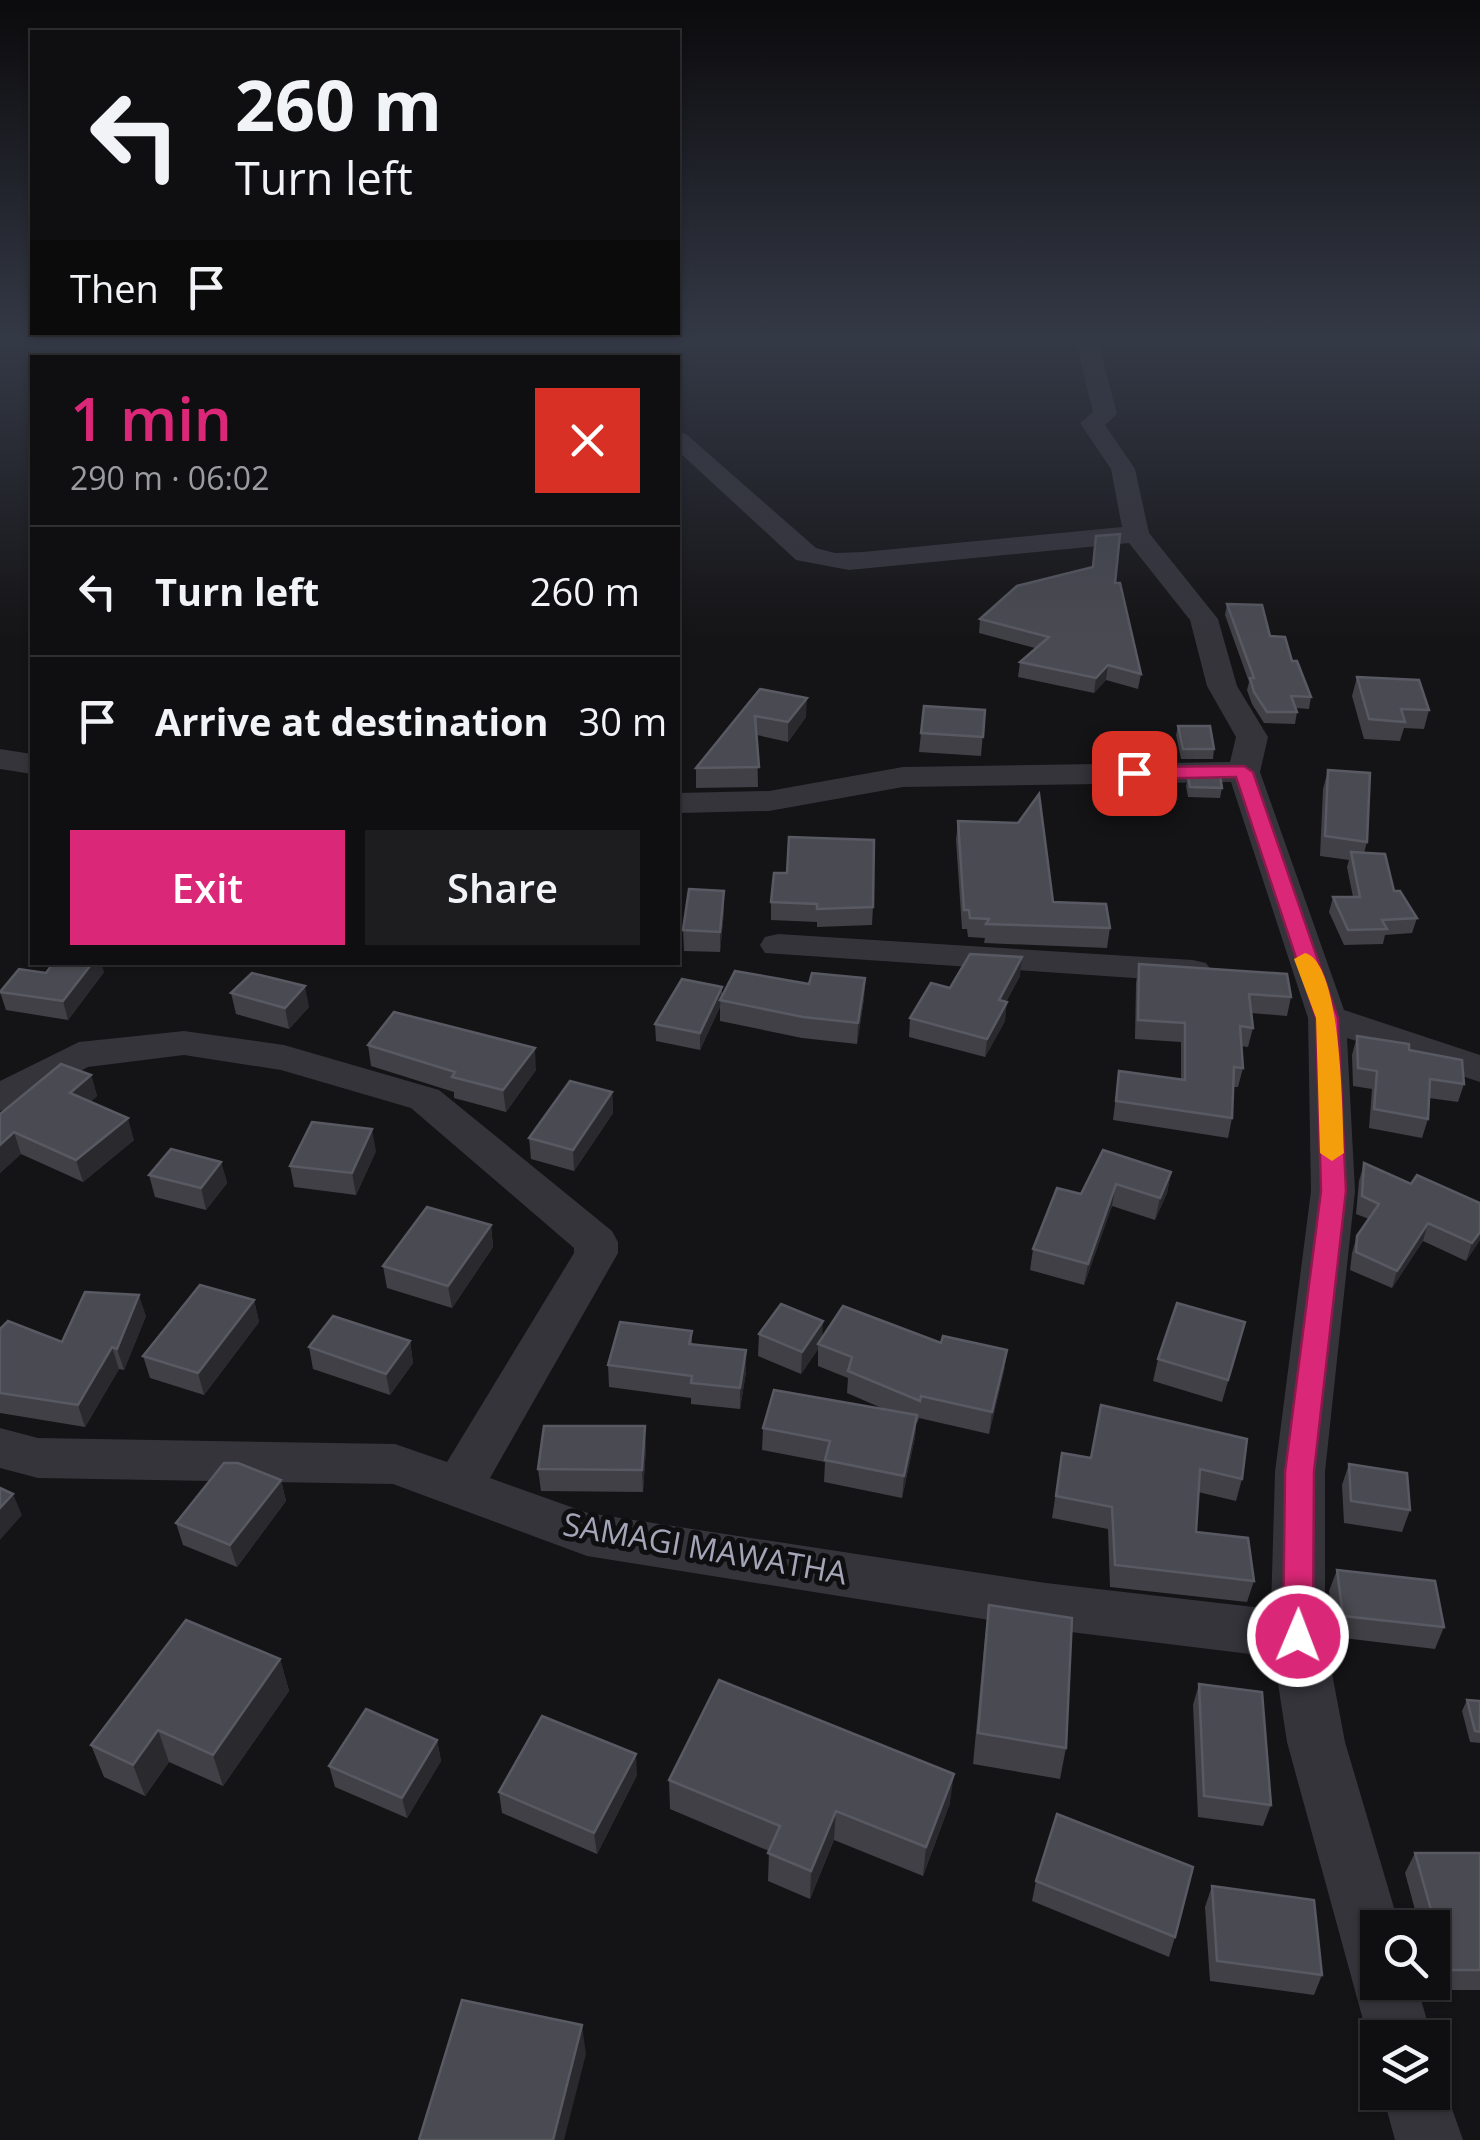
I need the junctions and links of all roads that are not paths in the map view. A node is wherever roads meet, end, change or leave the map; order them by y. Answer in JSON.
{"nodes":[{"id":1,"x":681,"y":442,"type":"edge"},
{"id":2,"x":1105,"y":442,"type":"edge"},
{"id":3,"x":1136,"y":534,"type":"junction"},
{"id":4,"x":0,"y":758,"type":"edge"},
{"id":5,"x":30,"y":764,"type":"edge"},
{"id":6,"x":1244,"y":772,"type":"junction"},
{"id":7,"x":680,"y":803,"type":"edge"},
{"id":8,"x":778,"y":945,"type":"dead end"},
{"id":9,"x":1232,"y":974,"type":"edge"},
{"id":10,"x":1327,"y":1018,"type":"junction"},
{"id":11,"x":1480,"y":1069,"type":"edge"},
{"id":12,"x":0,"y":1098,"type":"edge"},
{"id":13,"x":0,"y":1448,"type":"edge"},
{"id":14,"x":459,"y":1487,"type":"junction"},
{"id":15,"x":1298,"y":1636,"type":"junction"},
{"id":16,"x":1364,"y":1910,"type":"edge"},
{"id":17,"x":1420,"y":2110,"type":"edge"},
{"id":18,"x":1428,"y":2140,"type":"edge"}],
"edges":[{"from":1,"to":3,"type":"street"},
{"from":2,"to":3,"type":"street"},
{"from":3,"to":6,"type":"street"},
{"from":4,"to":5,"type":"street"},
{"from":6,"to":7,"type":"street"},
{"from":6,"to":10,"type":"street"},
{"from":8,"to":9,"type":"street"},
{"from":10,"to":11,"type":"street"},
{"from":10,"to":15,"type":"street"},
{"from":12,"to":14,"type":"street"},
{"from":13,"to":14,"type":"street","name":"SAMAGI MAWATHA"},
{"from":14,"to":15,"type":"street","name":"SAMAGI MAWATHA"},
{"from":15,"to":16,"type":"street"},
{"from":17,"to":18,"type":"street"}]}
